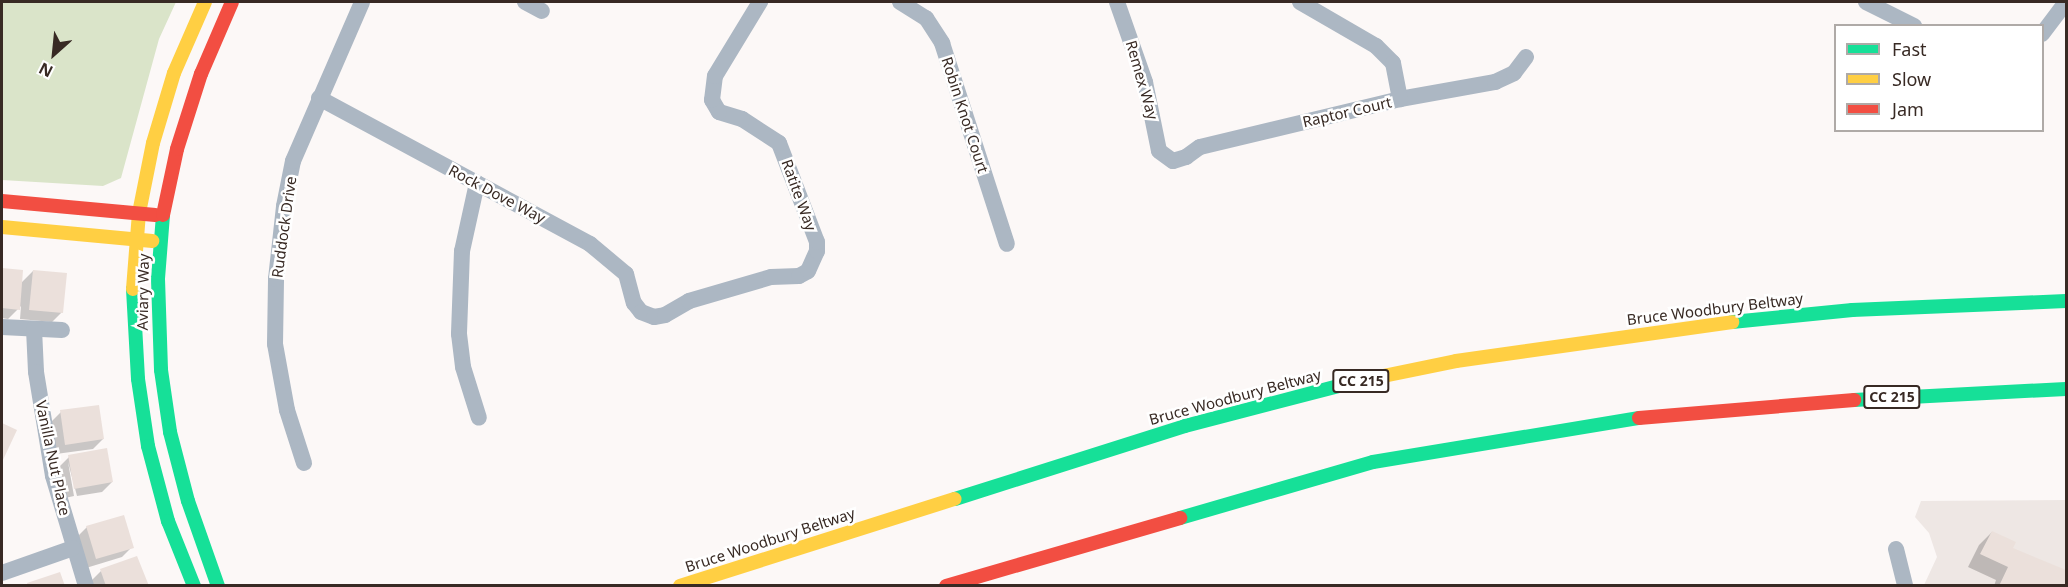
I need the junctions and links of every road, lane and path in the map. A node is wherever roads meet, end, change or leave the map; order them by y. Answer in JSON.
{"nodes":[{"id":1,"x":205,"y":2,"type":"edge"},
{"id":2,"x":232,"y":2,"type":"edge"},
{"id":3,"x":362,"y":2,"type":"edge"},
{"id":4,"x":525,"y":2,"type":"edge"},
{"id":5,"x":760,"y":2,"type":"edge"},
{"id":6,"x":900,"y":2,"type":"edge"},
{"id":7,"x":1117,"y":2,"type":"edge"},
{"id":8,"x":1300,"y":2,"type":"edge"},
{"id":9,"x":1866,"y":2,"type":"edge"},
{"id":10,"x":2067,"y":2,"type":"edge"},
{"id":11,"x":542,"y":10,"type":"dead end"},
{"id":12,"x":1910,"y":24,"type":"edge"},
{"id":13,"x":2044,"y":33,"type":"edge"},
{"id":14,"x":1526,"y":57,"type":"dead end"},
{"id":15,"x":319,"y":98,"type":"junction"},
{"id":16,"x":1400,"y":99,"type":"junction"},
{"id":17,"x":1166,"y":156,"type":"joint"},
{"id":18,"x":477,"y":183,"type":"junction"},
{"id":19,"x":2,"y":201,"type":"edge"},
{"id":20,"x":139,"y":213,"type":"junction"},
{"id":21,"x":163,"y":217,"type":"junction"},
{"id":22,"x":2,"y":227,"type":"edge"},
{"id":23,"x":136,"y":239,"type":"junction"},
{"id":24,"x":160,"y":242,"type":"junction"},
{"id":25,"x":1007,"y":244,"type":"dead end"},
{"id":26,"x":2067,"y":301,"type":"edge"},
{"id":27,"x":648,"y":314,"type":"joint"},
{"id":28,"x":2,"y":327,"type":"edge"},
{"id":29,"x":34,"y":329,"type":"junction"},
{"id":30,"x":62,"y":330,"type":"dead end"},
{"id":31,"x":2067,"y":389,"type":"edge"},
{"id":32,"x":479,"y":418,"type":"dead end"},
{"id":33,"x":304,"y":463,"type":"dead end"},
{"id":34,"x":73,"y":548,"type":"junction"},
{"id":35,"x":1896,"y":549,"type":"dead end"},
{"id":36,"x":2,"y":573,"type":"edge"},
{"id":37,"x":86,"y":585,"type":"edge"},
{"id":38,"x":194,"y":585,"type":"edge"},
{"id":39,"x":218,"y":585,"type":"edge"},
{"id":40,"x":680,"y":585,"type":"edge"},
{"id":41,"x":946,"y":585,"type":"edge"},
{"id":42,"x":1905,"y":585,"type":"edge"}],
"edges":[{"from":1,"to":20,"type":"main road","name":"Aviary Way"},
{"from":2,"to":21,"type":"main road","name":"Aviary Way"},
{"from":3,"to":15,"type":"street","name":"Ruddock Drive"},
{"from":4,"to":11,"type":"street"},
{"from":5,"to":27,"type":"street","name":"Ratite Way"},
{"from":6,"to":25,"type":"street","name":"Robin Knot Court"},
{"from":7,"to":17,"type":"street","name":"Remex Way"},
{"from":8,"to":16,"type":"street"},
{"from":9,"to":12,"type":"street"},
{"from":10,"to":13,"type":"street"},
{"from":14,"to":16,"type":"street","name":"Raptor Court"},
{"from":15,"to":18,"type":"street","name":"Rock Dove Way"},
{"from":15,"to":33,"type":"street","name":"Ruddock Drive"},
{"from":16,"to":17,"type":"street","name":"Raptor Court"},
{"from":18,"to":27,"type":"street","name":"Rock Dove Way"},
{"from":18,"to":32,"type":"street"},
{"from":19,"to":20,"type":"main road"},
{"from":20,"to":21,"type":"main road"},
{"from":20,"to":23,"type":"main road","name":"Aviary Way"},
{"from":21,"to":24,"type":"main road","name":"Aviary Way"},
{"from":22,"to":23,"type":"main road"},
{"from":23,"to":24,"type":"main road"},
{"from":23,"to":38,"type":"main road","name":"Aviary Way"},
{"from":24,"to":39,"type":"main road","name":"Aviary Way"},
{"from":26,"to":40,"type":"main road","name":"Bruce Woodbury Beltway","number":"CC 215"},
{"from":28,"to":29,"type":"street"},
{"from":29,"to":30,"type":"street"},
{"from":29,"to":34,"type":"street","name":"Vanilla Nut Place"},
{"from":31,"to":41,"type":"main road","number":"CC 215"},
{"from":34,"to":36,"type":"street"},
{"from":34,"to":37,"type":"street","name":"Vanilla Nut Place"},
{"from":35,"to":42,"type":"street"}]}
